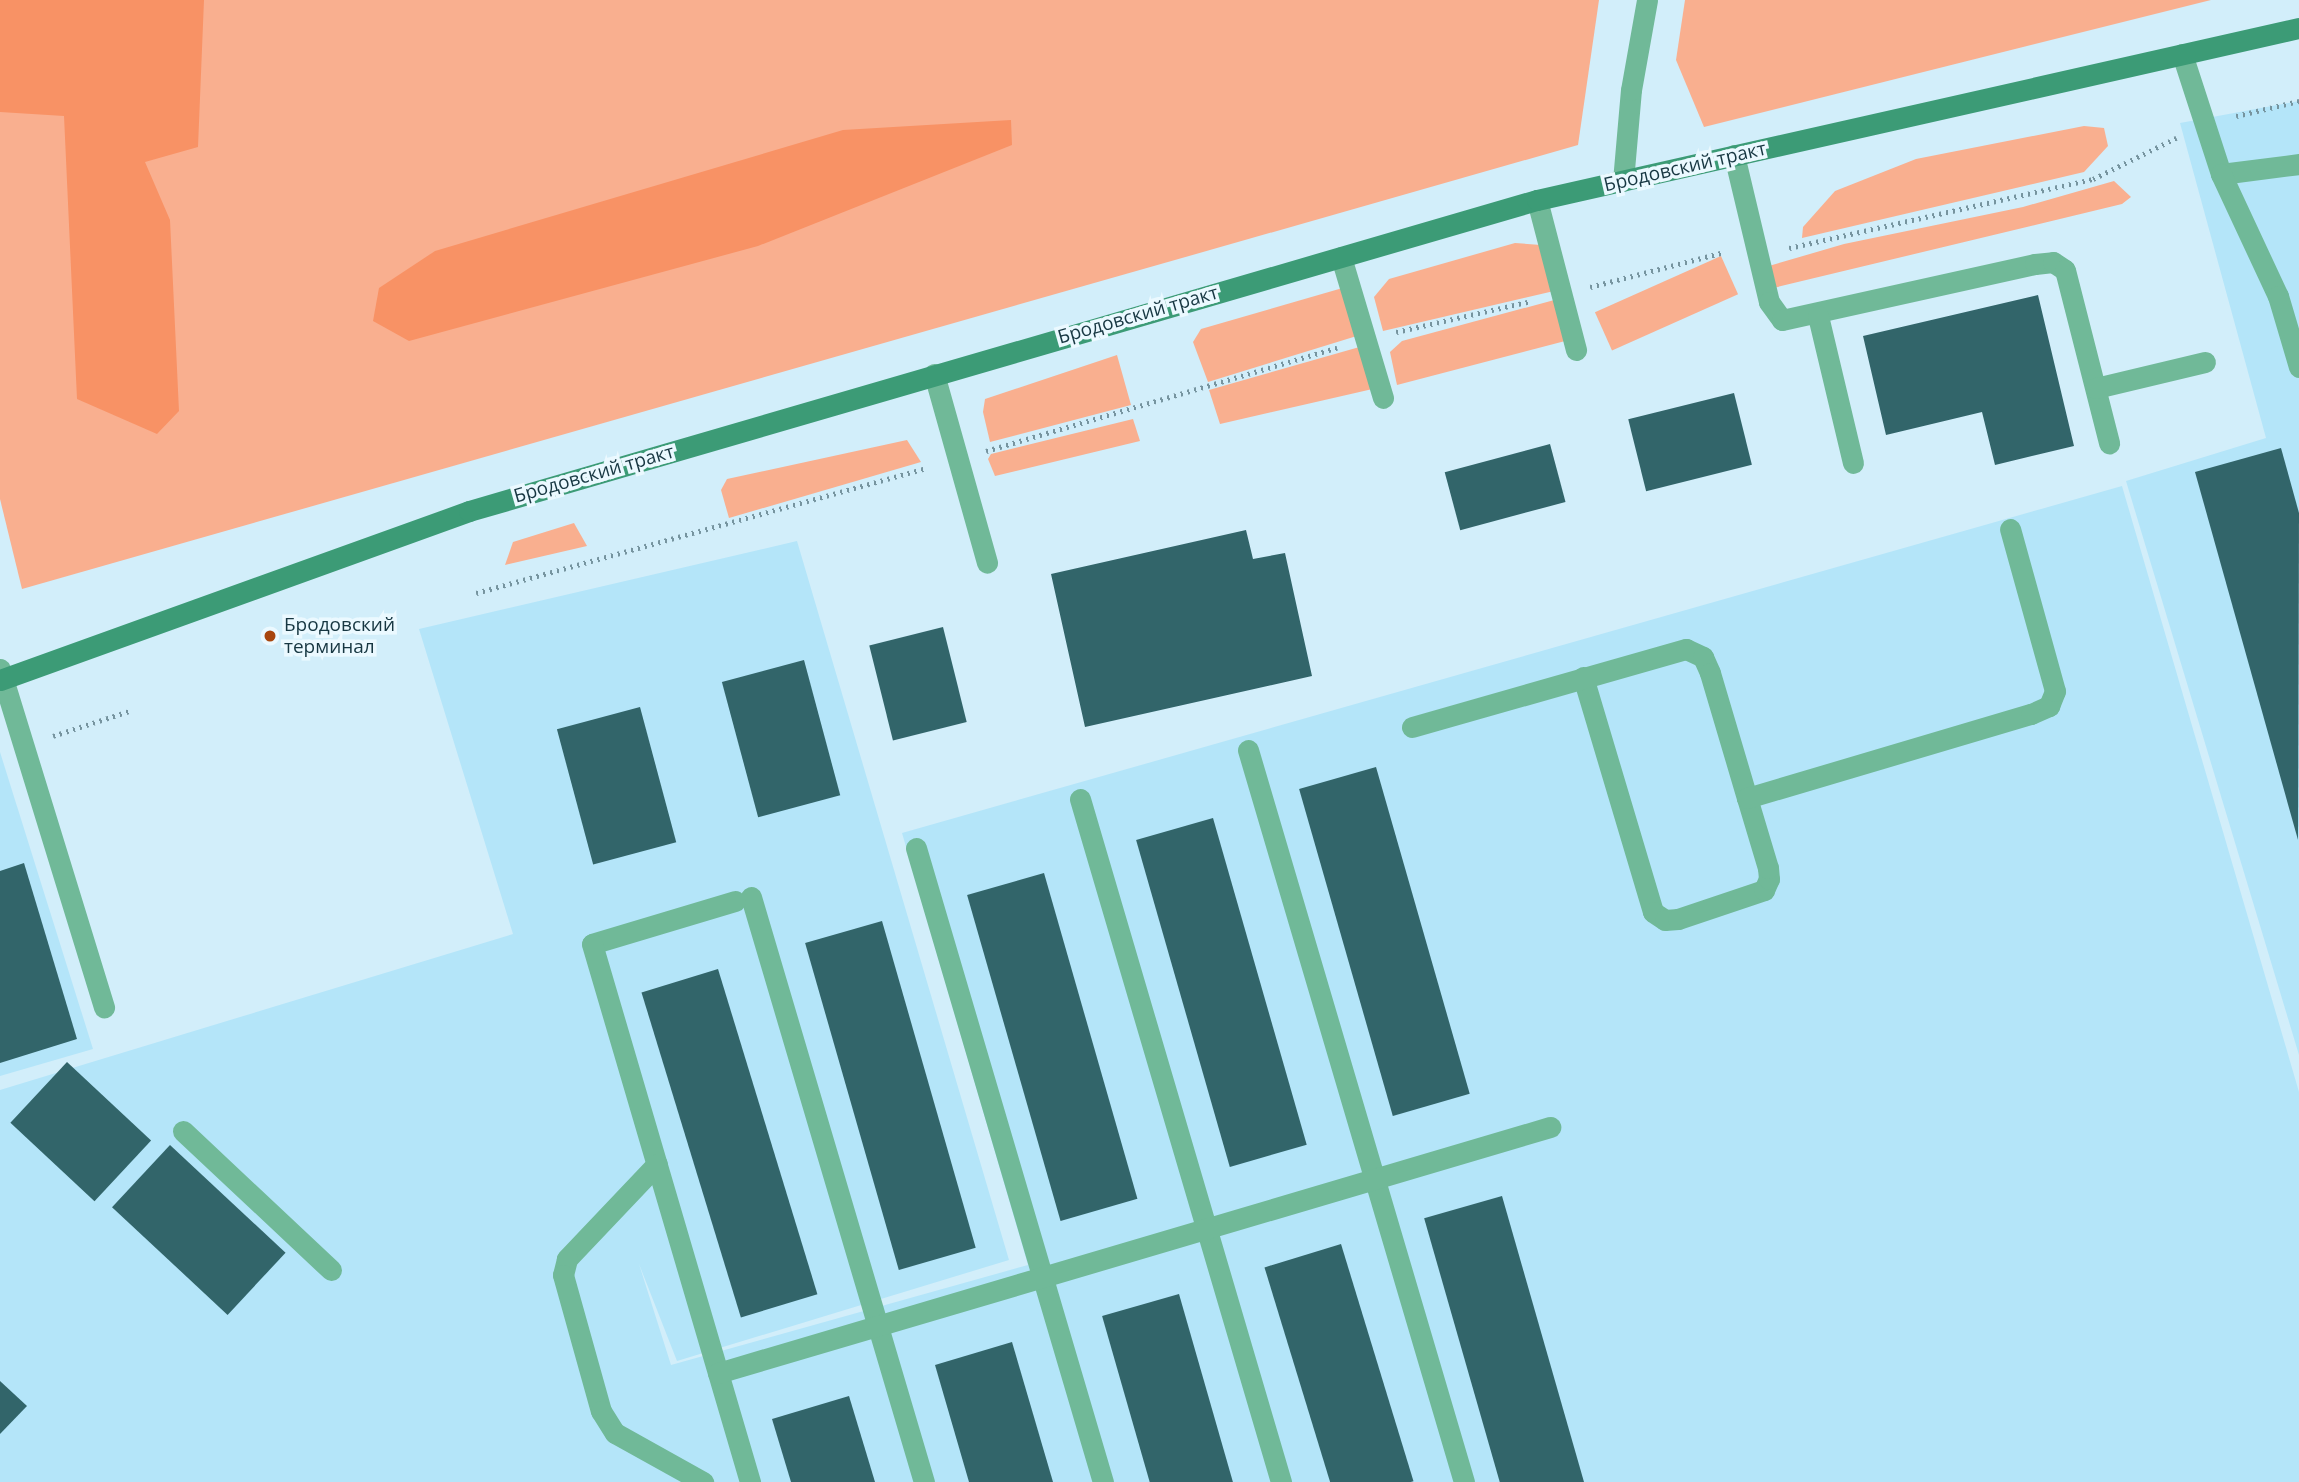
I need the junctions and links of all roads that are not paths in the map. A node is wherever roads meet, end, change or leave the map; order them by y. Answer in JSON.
{"nodes":[{"id":1,"x":1647,"y":0,"type":"edge"},
{"id":2,"x":2299,"y":28,"type":"edge"},
{"id":3,"x":2182,"y":54,"type":"junction"},
{"id":4,"x":1734,"y":155,"type":"junction"},
{"id":5,"x":2299,"y":164,"type":"edge"},
{"id":6,"x":2221,"y":174,"type":"junction"},
{"id":7,"x":1623,"y":181,"type":"junction"},
{"id":8,"x":1537,"y":200,"type":"junction"},
{"id":9,"x":1341,"y":257,"type":"junction"},
{"id":10,"x":1818,"y":316,"type":"junction"},
{"id":11,"x":1576,"y":350,"type":"dead end"},
{"id":12,"x":2205,"y":362,"type":"dead end"},
{"id":13,"x":2299,"y":367,"type":"edge"},
{"id":14,"x":934,"y":374,"type":"junction"},
{"id":15,"x":2096,"y":388,"type":"junction"},
{"id":16,"x":1382,"y":398,"type":"dead end"},
{"id":17,"x":2109,"y":443,"type":"dead end"},
{"id":18,"x":1853,"y":463,"type":"dead end"},
{"id":19,"x":2010,"y":529,"type":"dead end"},
{"id":20,"x":987,"y":563,"type":"dead end"},
{"id":21,"x":1,"y":676,"type":"edge"},
{"id":22,"x":1583,"y":677,"type":"junction"},
{"id":23,"x":1412,"y":727,"type":"dead end"},
{"id":24,"x":1248,"y":750,"type":"dead end"},
{"id":25,"x":1747,"y":798,"type":"junction"},
{"id":26,"x":1080,"y":799,"type":"dead end"},
{"id":27,"x":916,"y":848,"type":"dead end"},
{"id":28,"x":104,"y":1007,"type":"dead end"},
{"id":29,"x":1550,"y":1127,"type":"dead end"},
{"id":30,"x":183,"y":1131,"type":"dead end"},
{"id":31,"x":657,"y":1164,"type":"junction"},
{"id":32,"x":1374,"y":1179,"type":"junction"},
{"id":33,"x":1206,"y":1228,"type":"junction"},
{"id":34,"x":331,"y":1270,"type":"dead end"},
{"id":35,"x":1042,"y":1277,"type":"junction"},
{"id":36,"x":877,"y":1325,"type":"junction"},
{"id":37,"x":718,"y":1373,"type":"junction"},
{"id":38,"x":702,"y":1482,"type":"edge"},
{"id":39,"x":750,"y":1482,"type":"edge"},
{"id":40,"x":924,"y":1482,"type":"edge"},
{"id":41,"x":1102,"y":1482,"type":"edge"},
{"id":42,"x":1282,"y":1482,"type":"edge"},
{"id":43,"x":1464,"y":1482,"type":"edge"}],
"edges":[{"from":1,"to":7,"type":"lane"},
{"from":2,"to":3,"type":"street","name":"Бродовский тракт"},
{"from":3,"to":4,"type":"street","name":"Бродовский тракт"},
{"from":3,"to":6,"type":"lane"},
{"from":4,"to":7,"type":"street","name":"Бродовский тракт"},
{"from":4,"to":10,"type":"lane"},
{"from":5,"to":6,"type":"lane"},
{"from":6,"to":13,"type":"lane"},
{"from":7,"to":8,"type":"street","name":"Бродовский тракт"},
{"from":8,"to":9,"type":"street","name":"Бродовский тракт"},
{"from":8,"to":11,"type":"lane"},
{"from":9,"to":14,"type":"street","name":"Бродовский тракт"},
{"from":9,"to":16,"type":"lane"},
{"from":10,"to":15,"type":"lane"},
{"from":10,"to":18,"type":"lane"},
{"from":12,"to":15,"type":"lane"},
{"from":14,"to":20,"type":"lane"},
{"from":14,"to":21,"type":"street","name":"Бродовский тракт"},
{"from":15,"to":17,"type":"lane"},
{"from":19,"to":25,"type":"lane"},
{"from":21,"to":28,"type":"lane"},
{"from":22,"to":23,"type":"lane"},
{"from":22,"to":25,"type":"lane"},
{"from":22,"to":25,"type":"lane"},
{"from":24,"to":32,"type":"lane"},
{"from":26,"to":33,"type":"lane"},
{"from":27,"to":35,"type":"lane"},
{"from":29,"to":32,"type":"lane"},
{"from":30,"to":34,"type":"lane"},
{"from":31,"to":36,"type":"lane"},
{"from":31,"to":37,"type":"lane"},
{"from":31,"to":38,"type":"lane"},
{"from":32,"to":33,"type":"lane"},
{"from":32,"to":43,"type":"lane"},
{"from":33,"to":35,"type":"lane"},
{"from":33,"to":42,"type":"lane"},
{"from":35,"to":36,"type":"lane"},
{"from":35,"to":41,"type":"lane"},
{"from":36,"to":37,"type":"lane"},
{"from":36,"to":40,"type":"lane"},
{"from":37,"to":39,"type":"lane"}]}
